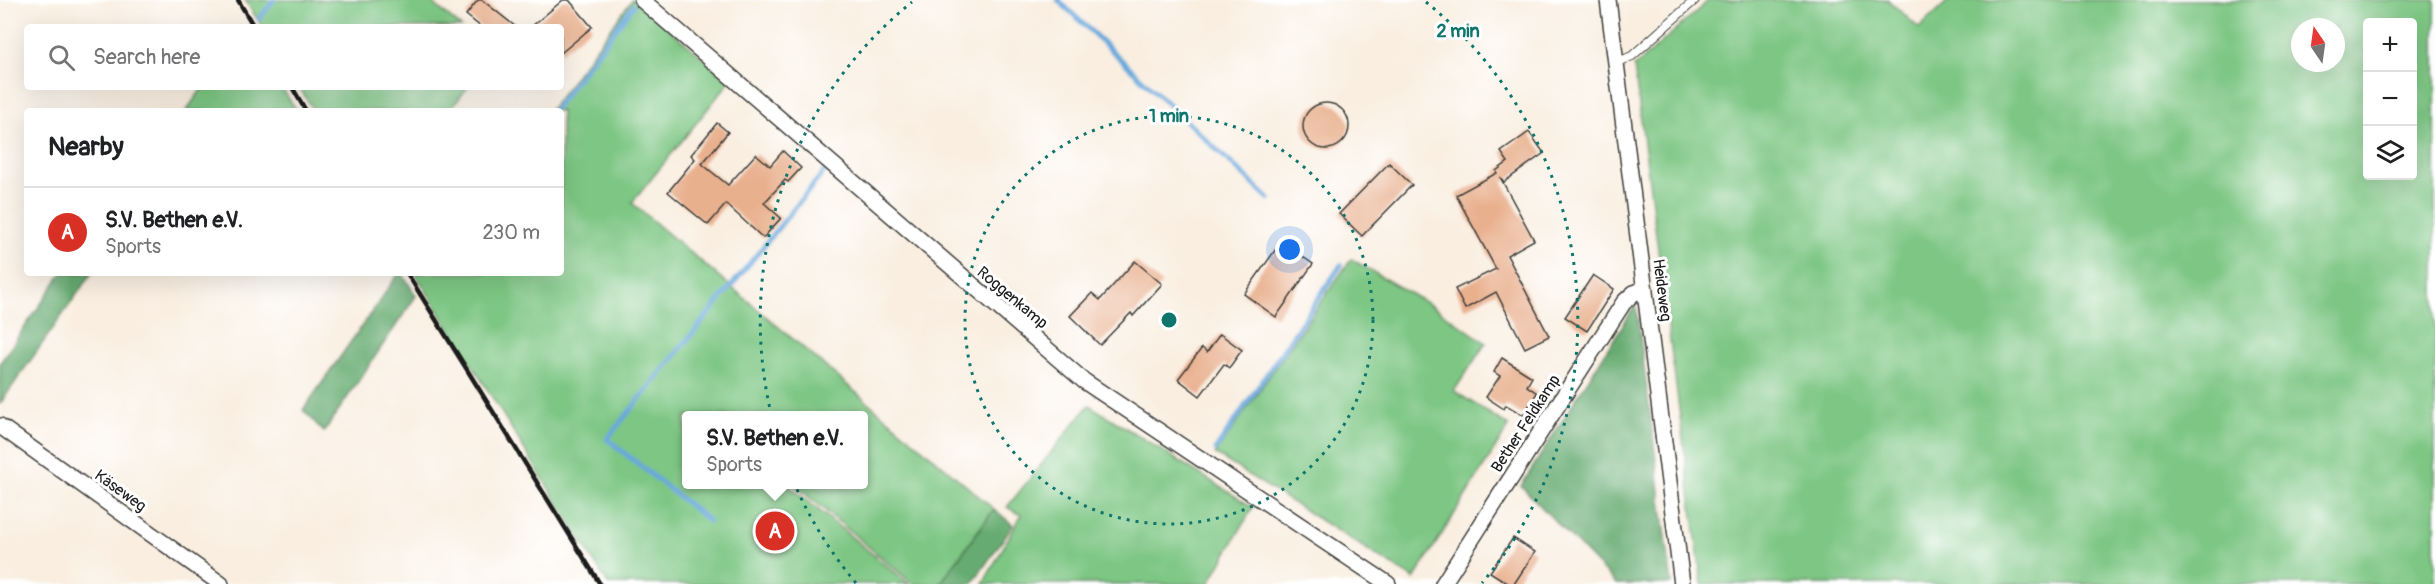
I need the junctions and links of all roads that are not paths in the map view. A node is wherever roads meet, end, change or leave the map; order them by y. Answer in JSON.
{"nodes":[{"id":1,"x":642,"y":0,"type":"edge"},
{"id":2,"x":1608,"y":0,"type":"edge"},
{"id":3,"x":1695,"y":0,"type":"edge"},
{"id":4,"x":1616,"y":63,"type":"junction"},
{"id":5,"x":1645,"y":290,"type":"junction"},
{"id":6,"x":0,"y":426,"type":"edge"},
{"id":7,"x":221,"y":584,"type":"edge"},
{"id":8,"x":1388,"y":584,"type":"edge"},
{"id":9,"x":1443,"y":584,"type":"edge"},
{"id":10,"x":1682,"y":584,"type":"edge"}],
"edges":[{"from":1,"to":8,"type":"street","name":"Roggenkamp"},
{"from":2,"to":4,"type":"street","name":"Heideweg"},
{"from":3,"to":4,"type":"lane"},
{"from":4,"to":5,"type":"street","name":"Heideweg"},
{"from":5,"to":9,"type":"street","name":"Bether Feldkamp"},
{"from":5,"to":10,"type":"street","name":"Heideweg"},
{"from":6,"to":7,"type":"street","name":"Käseweg"}]}
